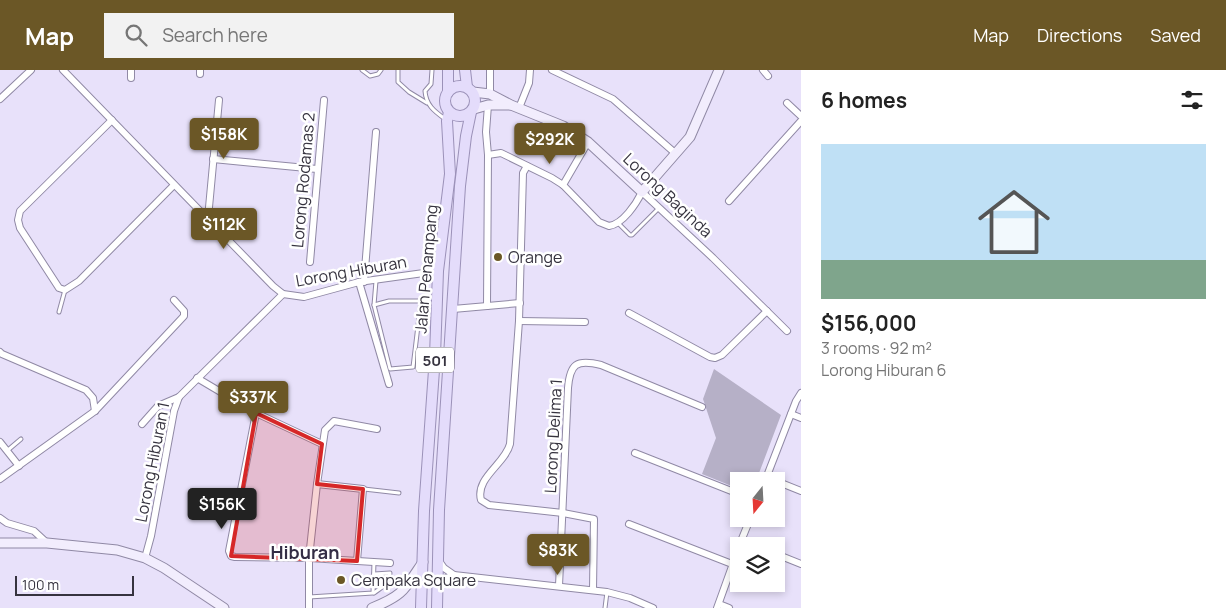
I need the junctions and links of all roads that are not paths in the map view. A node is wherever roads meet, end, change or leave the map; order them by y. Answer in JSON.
{"nodes":[{"id":1,"x":31,"y":70,"type":"edge"},
{"id":2,"x":63,"y":70,"type":"edge"},
{"id":3,"x":130,"y":70,"type":"edge"},
{"id":4,"x":362,"y":70,"type":"edge"},
{"id":5,"x":381,"y":70,"type":"edge"},
{"id":6,"x":398,"y":70,"type":"edge"},
{"id":7,"x":432,"y":70,"type":"edge"},
{"id":8,"x":448,"y":70,"type":"edge"},
{"id":9,"x":465,"y":70,"type":"edge"},
{"id":10,"x":490,"y":70,"type":"edge"},
{"id":11,"x":530,"y":70,"type":"edge"},
{"id":12,"x":552,"y":70,"type":"edge"},
{"id":13,"x":719,"y":70,"type":"edge"},
{"id":14,"x":763,"y":70,"type":"edge"},
{"id":15,"x":768,"y":76,"type":"dead end"},
{"id":16,"x":131,"y":78,"type":"dead end"},
{"id":17,"x":470,"y":90,"type":"junction"},
{"id":18,"x":448,"y":92,"type":"junction"},
{"id":19,"x":490,"y":94,"type":"junction"},
{"id":20,"x":0,"y":99,"type":"edge"},
{"id":21,"x":219,"y":100,"type":"dead end"},
{"id":22,"x":324,"y":100,"type":"dead end"},
{"id":23,"x":786,"y":103,"type":"dead end"},
{"id":24,"x":428,"y":104,"type":"junction"},
{"id":25,"x":488,"y":105,"type":"junction"},
{"id":26,"x":515,"y":107,"type":"junction"},
{"id":27,"x":472,"y":111,"type":"junction"},
{"id":28,"x":448,"y":116,"type":"junction"},
{"id":29,"x":801,"y":116,"type":"edge"},
{"id":30,"x":112,"y":120,"type":"junction"},
{"id":31,"x":801,"y":121,"type":"edge"},
{"id":32,"x":376,"y":132,"type":"dead end"},
{"id":33,"x":588,"y":142,"type":"junction"},
{"id":34,"x":675,"y":153,"type":"junction"},
{"id":35,"x":488,"y":155,"type":"junction"},
{"id":36,"x":213,"y":159,"type":"junction"},
{"id":37,"x":527,"y":166,"type":"junction"},
{"id":38,"x":317,"y":169,"type":"junction"},
{"id":39,"x":174,"y":185,"type":"junction"},
{"id":40,"x":562,"y":185,"type":"junction"},
{"id":41,"x":642,"y":192,"type":"junction"},
{"id":42,"x":729,"y":201,"type":"dead end"},
{"id":43,"x":659,"y":208,"type":"junction"},
{"id":44,"x":208,"y":218,"type":"junction"},
{"id":45,"x":618,"y":223,"type":"junction"},
{"id":46,"x":310,"y":262,"type":"dead end"},
{"id":47,"x":438,"y":271,"type":"junction"},
{"id":48,"x":376,"y":281,"type":"junction"},
{"id":49,"x":362,"y":282,"type":"junction"},
{"id":50,"x":65,"y":290,"type":"junction"},
{"id":51,"x":283,"y":294,"type":"junction"},
{"id":52,"x":174,"y":300,"type":"dead end"},
{"id":53,"x":520,"y":303,"type":"junction"},
{"id":54,"x":374,"y":305,"type":"junction"},
{"id":55,"x":487,"y":306,"type":"junction"},
{"id":56,"x":453,"y":308,"type":"junction"},
{"id":57,"x":767,"y":311,"type":"junction"},
{"id":58,"x":59,"y":312,"type":"dead end"},
{"id":59,"x":629,"y":313,"type":"dead end"},
{"id":60,"x":519,"y":321,"type":"junction"},
{"id":61,"x":585,"y":322,"type":"dead end"},
{"id":62,"x":788,"y":331,"type":"dead end"},
{"id":63,"x":0,"y":352,"type":"edge"},
{"id":64,"x":448,"y":368,"type":"junction"},
{"id":65,"x":433,"y":376,"type":"junction"},
{"id":66,"x":197,"y":378,"type":"junction"},
{"id":67,"x":390,"y":384,"type":"dead end"},
{"id":68,"x":801,"y":393,"type":"edge"},
{"id":69,"x":179,"y":397,"type":"junction"},
{"id":70,"x":702,"y":407,"type":"dead end"},
{"id":71,"x":95,"y":410,"type":"junction"},
{"id":72,"x":256,"y":413,"type":"junction"},
{"id":73,"x":791,"y":414,"type":"junction"},
{"id":74,"x":801,"y":418,"type":"edge"},
{"id":75,"x":142,"y":424,"type":"dead end"},
{"id":76,"x":377,"y":429,"type":"dead end"},
{"id":77,"x":21,"y":438,"type":"dead end"},
{"id":78,"x":0,"y":442,"type":"edge"},
{"id":79,"x":322,"y":444,"type":"junction"},
{"id":80,"x":7,"y":451,"type":"junction"},
{"id":81,"x":635,"y":453,"type":"dead end"},
{"id":82,"x":18,"y":466,"type":"junction"},
{"id":83,"x":768,"y":472,"type":"edge"},
{"id":84,"x":0,"y":480,"type":"edge"},
{"id":85,"x":317,"y":484,"type":"junction"},
{"id":86,"x":785,"y":485,"type":"edge"},
{"id":87,"x":364,"y":489,"type":"junction"},
{"id":88,"x":730,"y":490,"type":"edge"},
{"id":89,"x":801,"y":490,"type":"edge"},
{"id":90,"x":399,"y":493,"type":"dead end"},
{"id":91,"x":563,"y":513,"type":"junction"},
{"id":92,"x":0,"y":518,"type":"edge"},
{"id":93,"x":629,"y":524,"type":"dead end"},
{"id":94,"x":47,"y":543,"type":"junction"},
{"id":95,"x":0,"y":544,"type":"edge"},
{"id":96,"x":437,"y":557,"type":"junction"},
{"id":97,"x":145,"y":558,"type":"junction"},
{"id":98,"x":309,"y":558,"type":"junction"},
{"id":99,"x":785,"y":558,"type":"edge"},
{"id":100,"x":357,"y":561,"type":"junction"},
{"id":101,"x":374,"y":562,"type":"junction"},
{"id":102,"x":423,"y":562,"type":"junction"},
{"id":103,"x":390,"y":563,"type":"dead end"},
{"id":104,"x":730,"y":563,"type":"edge"},
{"id":105,"x":801,"y":564,"type":"edge"},
{"id":106,"x":730,"y":570,"type":"edge"},
{"id":107,"x":374,"y":574,"type":"junction"},
{"id":108,"x":454,"y":575,"type":"junction"},
{"id":109,"x":558,"y":586,"type":"junction"},
{"id":110,"x":437,"y":587,"type":"junction"},
{"id":111,"x":593,"y":590,"type":"junction"},
{"id":112,"x":607,"y":592,"type":"junction"},
{"id":113,"x":373,"y":593,"type":"junction"},
{"id":114,"x":309,"y":602,"type":"edge"},
{"id":115,"x":392,"y":604,"type":"edge"},
{"id":116,"x":718,"y":606,"type":"edge"},
{"id":117,"x":224,"y":608,"type":"edge"},
{"id":118,"x":372,"y":608,"type":"edge"},
{"id":119,"x":421,"y":608,"type":"edge"},
{"id":120,"x":437,"y":608,"type":"edge"},
{"id":121,"x":605,"y":608,"type":"edge"},
{"id":122,"x":653,"y":608,"type":"edge"},
{"id":123,"x":729,"y":608,"type":"edge"}],
"edges":[{"from":1,"to":20,"type":"street"},
{"from":2,"to":30,"type":"street","name":"Lorong Hiburan"},
{"from":3,"to":16,"type":"street"},
{"from":4,"to":5,"type":"lane"},
{"from":6,"to":24,"type":"lane"},
{"from":7,"to":24,"type":"lane"},
{"from":8,"to":18,"type":"main road"},
{"from":9,"to":17,"type":"main road"},
{"from":10,"to":19,"type":"street"},
{"from":11,"to":26,"type":"street"},
{"from":12,"to":34,"type":"street"},
{"from":13,"to":34,"type":"street"},
{"from":14,"to":15,"type":"street"},
{"from":17,"to":18,"type":"main road"},
{"from":17,"to":19,"type":"street","name":"Lorong Baginda"},
{"from":17,"to":27,"type":"main road"},
{"from":18,"to":28,"type":"main road"},
{"from":19,"to":26,"type":"street","name":"Lorong Baginda"},
{"from":21,"to":36,"type":"street"},
{"from":22,"to":38,"type":"street","name":"Lorong Rodamas 2"},
{"from":23,"to":29,"type":"street"},
{"from":24,"to":28,"type":"lane"},
{"from":25,"to":26,"type":"street","name":"Lorong Baginda"},
{"from":25,"to":27,"type":"street","name":"Lorong Baginda"},
{"from":25,"to":35,"type":"street"},
{"from":26,"to":33,"type":"street","name":"Lorong Baginda"},
{"from":27,"to":28,"type":"main road"},
{"from":27,"to":56,"type":"main road","name":"Jalan Penampang","number":"501"},
{"from":28,"to":47,"type":"main road","name":"Jalan Penampang","number":"501"},
{"from":30,"to":39,"type":"street","name":"Lorong Hiburan"},
{"from":30,"to":50,"type":"street"},
{"from":31,"to":42,"type":"street"},
{"from":32,"to":49,"type":"street"},
{"from":33,"to":40,"type":"street"},
{"from":33,"to":41,"type":"street","name":"Lorong Baginda"},
{"from":34,"to":41,"type":"street"},
{"from":35,"to":37,"type":"street"},
{"from":35,"to":55,"type":"street"},
{"from":36,"to":38,"type":"street"},
{"from":36,"to":44,"type":"street"},
{"from":37,"to":40,"type":"street"},
{"from":37,"to":53,"type":"street"},
{"from":38,"to":46,"type":"street","name":"Lorong Rodamas 2"},
{"from":39,"to":44,"type":"street","name":"Lorong Hiburan"},
{"from":39,"to":50,"type":"street"},
{"from":40,"to":45,"type":"street"},
{"from":41,"to":43,"type":"street","name":"Lorong Baginda"},
{"from":41,"to":45,"type":"street"},
{"from":43,"to":45,"type":"lane"},
{"from":43,"to":57,"type":"street","name":"Lorong Baginda"},
{"from":44,"to":51,"type":"street","name":"Lorong Hiburan"},
{"from":47,"to":48,"type":"street","name":"Lorong Hiburan"},
{"from":47,"to":65,"type":"main road","name":"Jalan Penampang","number":"501"},
{"from":48,"to":49,"type":"street","name":"Lorong Hiburan"},
{"from":48,"to":54,"type":"lane"},
{"from":49,"to":51,"type":"street","name":"Lorong Hiburan"},
{"from":49,"to":67,"type":"street"},
{"from":50,"to":58,"type":"lane"},
{"from":51,"to":66,"type":"street","name":"Lorong Hiburan 1"},
{"from":52,"to":71,"type":"street"},
{"from":53,"to":55,"type":"street"},
{"from":53,"to":60,"type":"street"},
{"from":54,"to":54,"type":"lane"},
{"from":55,"to":56,"type":"street"},
{"from":56,"to":64,"type":"main road","name":"Jalan Penampang","number":"501"},
{"from":57,"to":59,"type":"street"},
{"from":57,"to":62,"type":"street","name":"Lorong Baginda"},
{"from":60,"to":61,"type":"street"},
{"from":60,"to":91,"type":"street"},
{"from":63,"to":71,"type":"street"},
{"from":64,"to":65,"type":"main road"},
{"from":64,"to":96,"type":"main road","name":"Jalan Penampang","number":"501"},
{"from":65,"to":102,"type":"main road","name":"Jalan Penampang","number":"501"},
{"from":66,"to":69,"type":"street","name":"Lorong Hiburan 1"},
{"from":66,"to":72,"type":"street"},
{"from":68,"to":73,"type":"street"},
{"from":69,"to":75,"type":"street"},
{"from":69,"to":97,"type":"street","name":"Lorong Hiburan 1"},
{"from":70,"to":91,"type":"street","name":"Lorong Delima 1"},
{"from":71,"to":82,"type":"street"},
{"from":72,"to":79,"type":"street"},
{"from":72,"to":98,"type":"street"},
{"from":73,"to":74,"type":"street"},
{"from":73,"to":83,"type":"street"},
{"from":76,"to":79,"type":"street"},
{"from":77,"to":80,"type":"lane"},
{"from":78,"to":80,"type":"street"},
{"from":79,"to":85,"type":"street"},
{"from":80,"to":82,"type":"street"},
{"from":81,"to":88,"type":"street"},
{"from":82,"to":84,"type":"street"},
{"from":85,"to":87,"type":"street"},
{"from":85,"to":98,"type":"street"},
{"from":86,"to":89,"type":"street"},
{"from":87,"to":90,"type":"lane"},
{"from":87,"to":100,"type":"street"},
{"from":91,"to":109,"type":"street","name":"Lorong Delima 1"},
{"from":91,"to":111,"type":"street"},
{"from":92,"to":94,"type":"street"},
{"from":93,"to":104,"type":"street"},
{"from":94,"to":95,"type":"street"},
{"from":94,"to":97,"type":"street"},
{"from":96,"to":108,"type":"street"},
{"from":96,"to":110,"type":"main road","name":"Jalan Penampang","number":"501"},
{"from":97,"to":117,"type":"street"},
{"from":98,"to":100,"type":"street"},
{"from":98,"to":114,"type":"street"},
{"from":99,"to":105,"type":"street"},
{"from":100,"to":101,"type":"street"},
{"from":101,"to":103,"type":"street"},
{"from":101,"to":107,"type":"lane"},
{"from":102,"to":115,"type":"street"},
{"from":102,"to":119,"type":"main road","name":"Jalan Penampang","number":"501"},
{"from":106,"to":116,"type":"street"},
{"from":107,"to":113,"type":"lane"},
{"from":107,"to":113,"type":"lane"},
{"from":108,"to":109,"type":"street"},
{"from":108,"to":110,"type":"street"},
{"from":109,"to":111,"type":"street"},
{"from":110,"to":120,"type":"main road","name":"Jalan Penampang","number":"501"},
{"from":111,"to":112,"type":"street"},
{"from":112,"to":121,"type":"lane"},
{"from":112,"to":122,"type":"street"},
{"from":113,"to":114,"type":"lane"},
{"from":115,"to":118,"type":"street"},
{"from":116,"to":123,"type":"street"}]}
